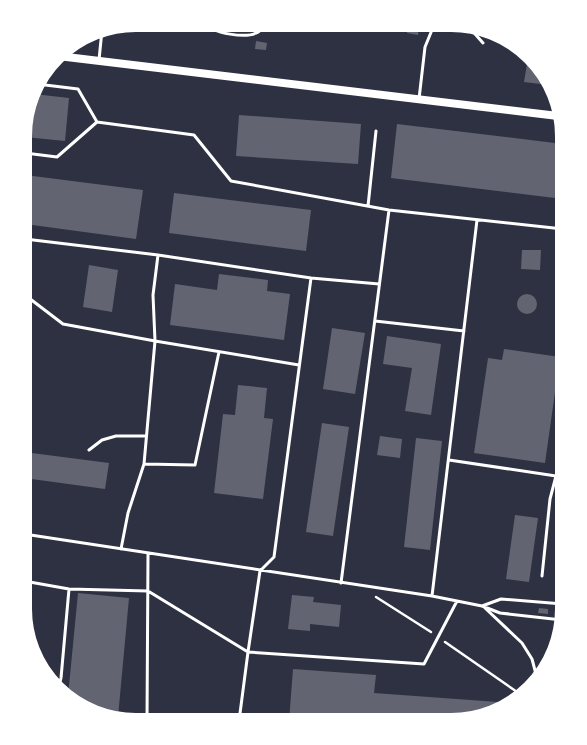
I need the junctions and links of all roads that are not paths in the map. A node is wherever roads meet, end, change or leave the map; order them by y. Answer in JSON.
{"nodes":[{"id":1,"x":215,"y":31,"type":"edge"},
{"id":2,"x":260,"y":31,"type":"edge"},
{"id":3,"x":432,"y":31,"type":"edge"},
{"id":4,"x":475,"y":34,"type":"edge"},
{"id":5,"x":101,"y":37,"type":"edge"},
{"id":6,"x":483,"y":43,"type":"dead end"},
{"id":7,"x":67,"y":57,"type":"edge"},
{"id":8,"x":99,"y":61,"type":"junction"},
{"id":9,"x":45,"y":85,"type":"edge"},
{"id":10,"x":419,"y":99,"type":"junction"},
{"id":11,"x":553,"y":115,"type":"edge"},
{"id":12,"x":97,"y":122,"type":"junction"},
{"id":13,"x":376,"y":132,"type":"dead end"},
{"id":14,"x":31,"y":154,"type":"edge"},
{"id":15,"x":368,"y":206,"type":"junction"},
{"id":16,"x":389,"y":210,"type":"junction"},
{"id":17,"x":477,"y":220,"type":"junction"},
{"id":18,"x":556,"y":228,"type":"edge"},
{"id":19,"x":31,"y":240,"type":"edge"},
{"id":20,"x":158,"y":256,"type":"junction"},
{"id":21,"x":311,"y":278,"type":"junction"},
{"id":22,"x":379,"y":284,"type":"junction"},
{"id":23,"x":31,"y":300,"type":"edge"},
{"id":24,"x":375,"y":321,"type":"junction"},
{"id":25,"x":464,"y":331,"type":"junction"},
{"id":26,"x":155,"y":341,"type":"junction"},
{"id":27,"x":219,"y":352,"type":"junction"},
{"id":28,"x":299,"y":365,"type":"junction"},
{"id":29,"x":146,"y":436,"type":"junction"},
{"id":30,"x":89,"y":450,"type":"dead end"},
{"id":31,"x":449,"y":460,"type":"junction"},
{"id":32,"x":144,"y":464,"type":"junction"},
{"id":33,"x":556,"y":476,"type":"joint"},
{"id":34,"x":31,"y":535,"type":"edge"},
{"id":35,"x":121,"y":549,"type":"junction"},
{"id":36,"x":148,"y":554,"type":"junction"},
{"id":37,"x":260,"y":571,"type":"junction"},
{"id":38,"x":542,"y":576,"type":"dead end"},
{"id":39,"x":31,"y":582,"type":"edge"},
{"id":40,"x":341,"y":583,"type":"junction"},
{"id":41,"x":69,"y":589,"type":"junction"},
{"id":42,"x":148,"y":591,"type":"junction"},
{"id":43,"x":432,"y":596,"type":"junction"},
{"id":44,"x":457,"y":601,"type":"junction"},
{"id":45,"x":556,"y":603,"type":"edge"},
{"id":46,"x":482,"y":606,"type":"junction"},
{"id":47,"x":555,"y":619,"type":"edge"},
{"id":48,"x":248,"y":652,"type":"junction"},
{"id":49,"x":535,"y":671,"type":"edge"},
{"id":50,"x":60,"y":681,"type":"edge"},
{"id":51,"x":147,"y":714,"type":"edge"},
{"id":52,"x":240,"y":714,"type":"edge"}],
"edges":[{"from":1,"to":2,"type":"lane"},
{"from":3,"to":10,"type":"lane"},
{"from":4,"to":6,"type":"lane"},
{"from":5,"to":8,"type":"lane"},
{"from":7,"to":8,"type":"main road"},
{"from":8,"to":10,"type":"main road"},
{"from":9,"to":12,"type":"lane"},
{"from":10,"to":11,"type":"main road"},
{"from":12,"to":14,"type":"lane"},
{"from":12,"to":15,"type":"lane"},
{"from":13,"to":15,"type":"lane"},
{"from":15,"to":16,"type":"lane"},
{"from":16,"to":17,"type":"lane"},
{"from":16,"to":22,"type":"lane"},
{"from":17,"to":18,"type":"lane"},
{"from":17,"to":25,"type":"lane"},
{"from":19,"to":20,"type":"lane"},
{"from":20,"to":21,"type":"lane"},
{"from":20,"to":26,"type":"lane"},
{"from":21,"to":22,"type":"lane"},
{"from":21,"to":28,"type":"lane"},
{"from":22,"to":24,"type":"lane"},
{"from":23,"to":26,"type":"lane"},
{"from":24,"to":25,"type":"lane"},
{"from":24,"to":40,"type":"lane"},
{"from":25,"to":31,"type":"lane"},
{"from":26,"to":27,"type":"lane"},
{"from":26,"to":29,"type":"lane"},
{"from":27,"to":28,"type":"lane"},
{"from":27,"to":32,"type":"lane"},
{"from":28,"to":37,"type":"lane"},
{"from":29,"to":30,"type":"lane"},
{"from":29,"to":32,"type":"lane"},
{"from":31,"to":33,"type":"lane"},
{"from":31,"to":43,"type":"lane"},
{"from":32,"to":35,"type":"lane"},
{"from":33,"to":38,"type":"lane"},
{"from":34,"to":35,"type":"lane"},
{"from":35,"to":36,"type":"lane"},
{"from":36,"to":37,"type":"lane"},
{"from":36,"to":42,"type":"lane"},
{"from":37,"to":40,"type":"lane"},
{"from":37,"to":48,"type":"lane"},
{"from":39,"to":41,"type":"lane"},
{"from":40,"to":43,"type":"lane"},
{"from":41,"to":42,"type":"lane"},
{"from":41,"to":50,"type":"lane"},
{"from":42,"to":48,"type":"lane"},
{"from":42,"to":51,"type":"lane"},
{"from":43,"to":44,"type":"lane"},
{"from":44,"to":46,"type":"lane"},
{"from":44,"to":48,"type":"lane"},
{"from":45,"to":46,"type":"lane"},
{"from":46,"to":47,"type":"lane"},
{"from":46,"to":49,"type":"lane"},
{"from":48,"to":52,"type":"lane"}]}
